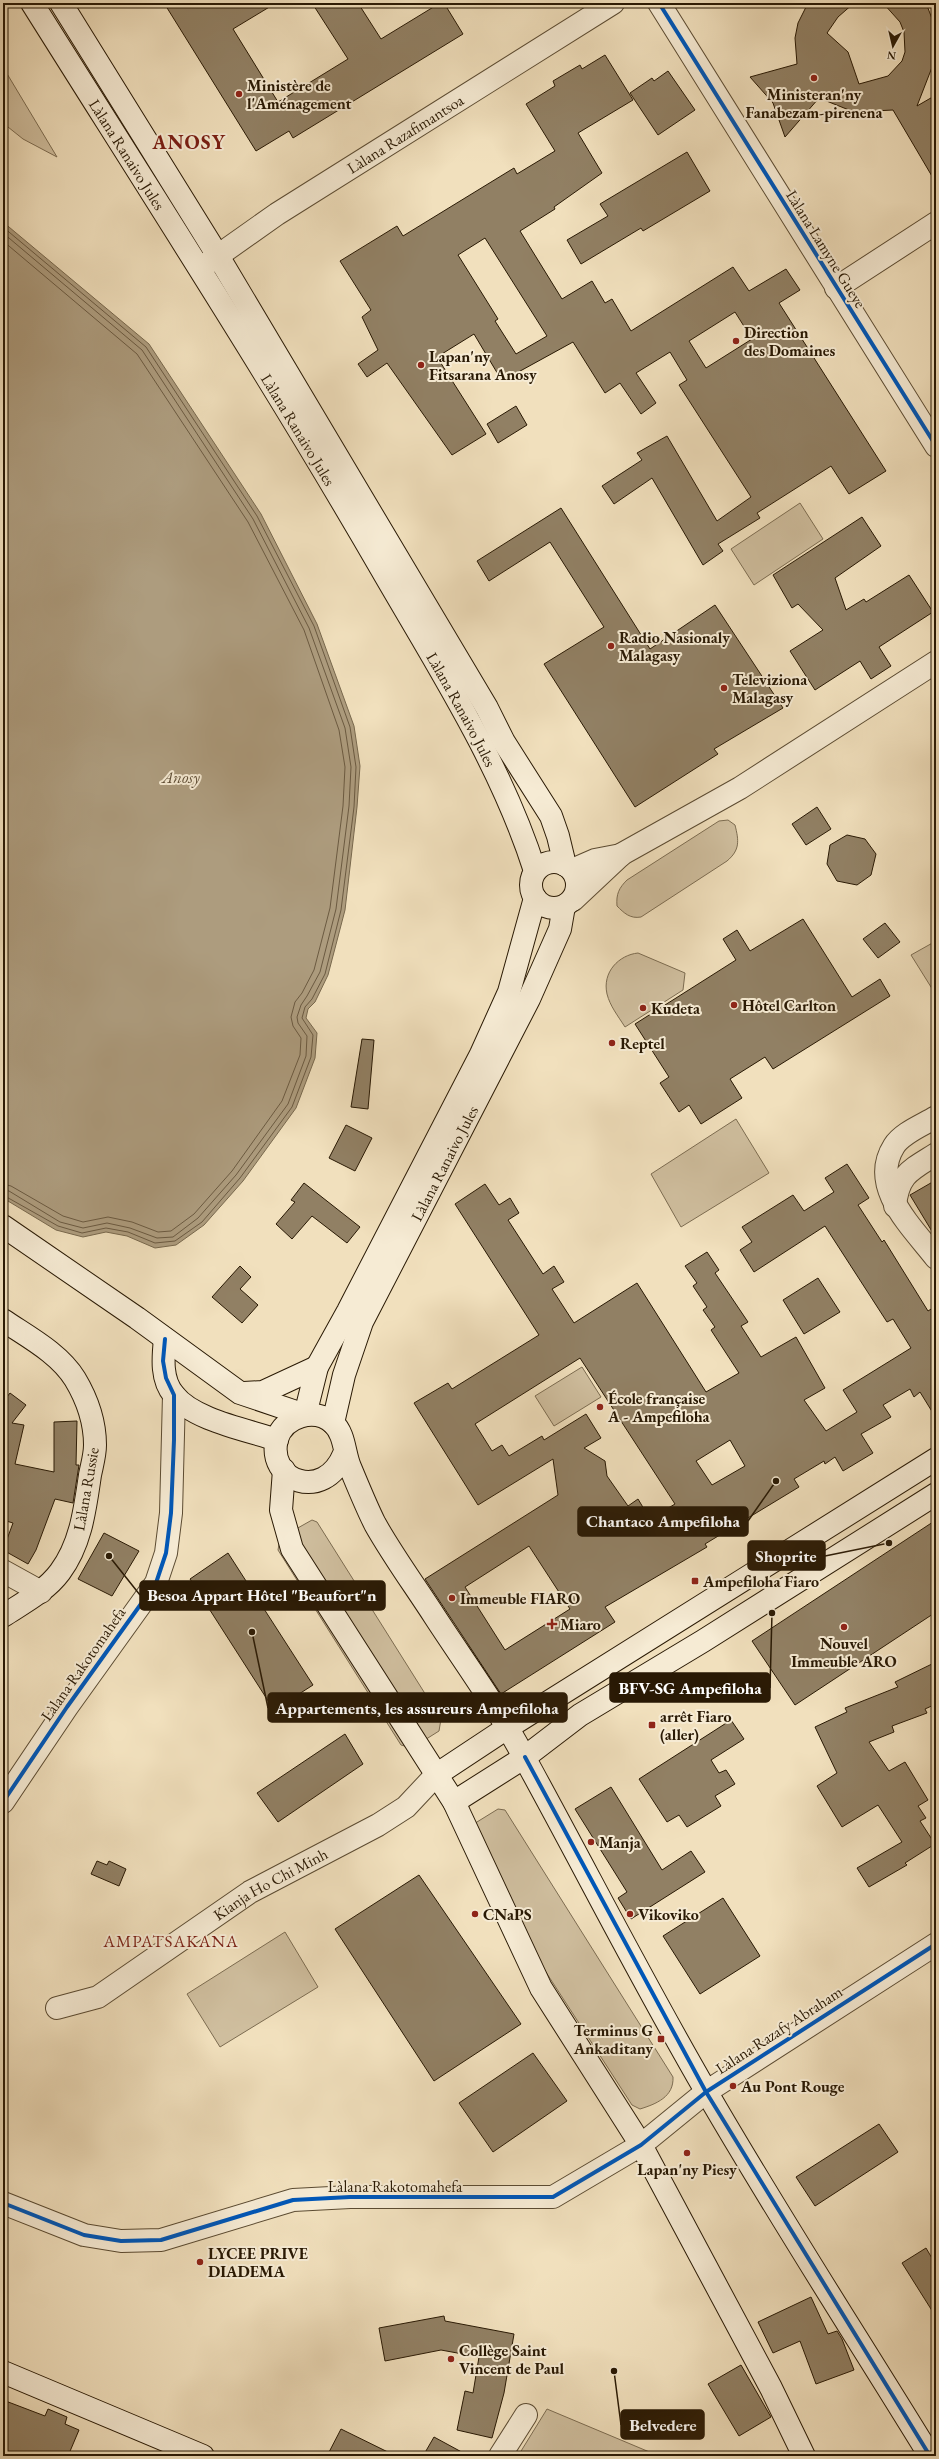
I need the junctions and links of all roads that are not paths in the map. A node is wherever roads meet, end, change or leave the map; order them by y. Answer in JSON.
{"nodes":[{"id":1,"x":32,"y":3,"type":"edge"},
{"id":2,"x":61,"y":3,"type":"edge"},
{"id":3,"x":613,"y":3,"type":"edge"},
{"id":4,"x":659,"y":3,"type":"edge"},
{"id":5,"x":936,"y":223,"type":"edge"},
{"id":6,"x":218,"y":256,"type":"junction"},
{"id":7,"x":199,"y":268,"type":"junction"},
{"id":8,"x":836,"y":288,"type":"junction"},
{"id":9,"x":936,"y":446,"type":"edge"},
{"id":10,"x":936,"y":662,"type":"edge"},
{"id":11,"x":622,"y":854,"type":"junction"},
{"id":12,"x":568,"y":867,"type":"junction"},
{"id":13,"x":536,"y":872,"type":"junction"},
{"id":14,"x":535,"y":898,"type":"junction"},
{"id":15,"x":569,"y":903,"type":"junction"},
{"id":16,"x":936,"y":1116,"type":"edge"},
{"id":17,"x":936,"y":1154,"type":"edge"},
{"id":18,"x":895,"y":1207,"type":"junction"},
{"id":19,"x":3,"y":1226,"type":"edge"},
{"id":20,"x":936,"y":1258,"type":"edge"},
{"id":21,"x":3,"y":1320,"type":"edge"},
{"id":22,"x":165,"y":1339,"type":"junction"},
{"id":23,"x":317,"y":1366,"type":"junction"},
{"id":24,"x":240,"y":1393,"type":"junction"},
{"id":25,"x":174,"y":1396,"type":"junction"},
{"id":26,"x":196,"y":1413,"type":"junction"},
{"id":27,"x":305,"y":1415,"type":"junction"},
{"id":28,"x":333,"y":1423,"type":"junction"},
{"id":29,"x":174,"y":1440,"type":"junction"},
{"id":30,"x":277,"y":1440,"type":"junction"},
{"id":31,"x":344,"y":1454,"type":"junction"},
{"id":32,"x":936,"y":1459,"type":"edge"},
{"id":33,"x":284,"y":1470,"type":"junction"},
{"id":34,"x":936,"y":1494,"type":"edge"},
{"id":35,"x":3,"y":1571,"type":"edge"},
{"id":36,"x":41,"y":1592,"type":"junction"},
{"id":37,"x":3,"y":1616,"type":"edge"},
{"id":38,"x":507,"y":1728,"type":"junction"},
{"id":39,"x":524,"y":1757,"type":"junction"},
{"id":40,"x":436,"y":1774,"type":"junction"},
{"id":41,"x":3,"y":1802,"type":"edge"},
{"id":42,"x":454,"y":1802,"type":"junction"},
{"id":43,"x":936,"y":1944,"type":"edge"},
{"id":44,"x":57,"y":2008,"type":"dead end"},
{"id":45,"x":706,"y":2092,"type":"junction"},
{"id":46,"x":641,"y":2145,"type":"junction"},
{"id":47,"x":3,"y":2204,"type":"edge"},
{"id":48,"x":3,"y":2372,"type":"edge"},
{"id":49,"x":526,"y":2416,"type":"dead end"},
{"id":50,"x":203,"y":2456,"type":"edge"},
{"id":51,"x":500,"y":2456,"type":"edge"},
{"id":52,"x":804,"y":2456,"type":"edge"},
{"id":53,"x":930,"y":2456,"type":"edge"}],
"edges":[{"from":1,"to":7,"type":"street","name":"Làlana Ranaivo Jules"},
{"from":2,"to":6,"type":"street","name":"Làlana Ranaivo Jules"},
{"from":3,"to":6,"type":"street","name":"Làlana Razafimantsoa"},
{"from":4,"to":8,"type":"street","name":"Làlana Lamyne Gueye"},
{"from":5,"to":8,"type":"street"},
{"from":6,"to":7,"type":"street","name":"Làlana Razafimantsoa"},
{"from":6,"to":12,"type":"street","name":"Làlana Ranaivo Jules"},
{"from":7,"to":13,"type":"street","name":"Làlana Ranaivo Jules"},
{"from":8,"to":9,"type":"street","name":"Làlana Lamyne Gueye"},
{"from":10,"to":11,"type":"street"},
{"from":11,"to":12,"type":"street"},
{"from":11,"to":15,"type":"street"},
{"from":12,"to":13,"type":"street"},
{"from":12,"to":15,"type":"street"},
{"from":13,"to":14,"type":"street"},
{"from":14,"to":15,"type":"street"},
{"from":14,"to":23,"type":"street","name":"Làlana Ranaivo Jules"},
{"from":15,"to":28,"type":"street","name":"Làlana Ranaivo Jules"},
{"from":16,"to":18,"type":"street"},
{"from":17,"to":18,"type":"street"},
{"from":18,"to":20,"type":"street"},
{"from":19,"to":22,"type":"street"},
{"from":21,"to":36,"type":"street","name":"Làlana Russie"},
{"from":22,"to":24,"type":"street"},
{"from":22,"to":25,"type":"street"},
{"from":23,"to":24,"type":"street"},
{"from":23,"to":27,"type":"street","name":"Làlana Ranaivo Jules"},
{"from":24,"to":27,"type":"street"},
{"from":25,"to":26,"type":"street"},
{"from":25,"to":29,"type":"street","name":"Làlana Rakotomahefa"},
{"from":26,"to":29,"type":"street"},
{"from":26,"to":30,"type":"street"},
{"from":27,"to":28,"type":"street"},
{"from":27,"to":30,"type":"street"},
{"from":28,"to":31,"type":"street"},
{"from":29,"to":41,"type":"street","name":"Làlana Rakotomahefa"},
{"from":30,"to":33,"type":"street"},
{"from":31,"to":33,"type":"street"},
{"from":31,"to":38,"type":"street"},
{"from":32,"to":38,"type":"street","name":"Kianja Ho Chi Minh"},
{"from":33,"to":40,"type":"street"},
{"from":34,"to":39,"type":"street"},
{"from":35,"to":36,"type":"street"},
{"from":36,"to":37,"type":"street","name":"Làlana Russie"},
{"from":38,"to":39,"type":"street"},
{"from":38,"to":40,"type":"street","name":"Kianja Ho Chi Minh"},
{"from":39,"to":42,"type":"street"},
{"from":39,"to":45,"type":"street"},
{"from":40,"to":42,"type":"street"},
{"from":40,"to":44,"type":"street","name":"Kianja Ho Chi Minh"},
{"from":42,"to":46,"type":"street"},
{"from":43,"to":45,"type":"street","name":"Làlana Razafy Abraham"},
{"from":45,"to":46,"type":"street","name":"Làlana Razafy Abraham"},
{"from":45,"to":53,"type":"street"},
{"from":46,"to":47,"type":"street","name":"Làlana Rakotomahefa"},
{"from":46,"to":52,"type":"street"},
{"from":48,"to":50,"type":"street"},
{"from":49,"to":51,"type":"street"}]}
